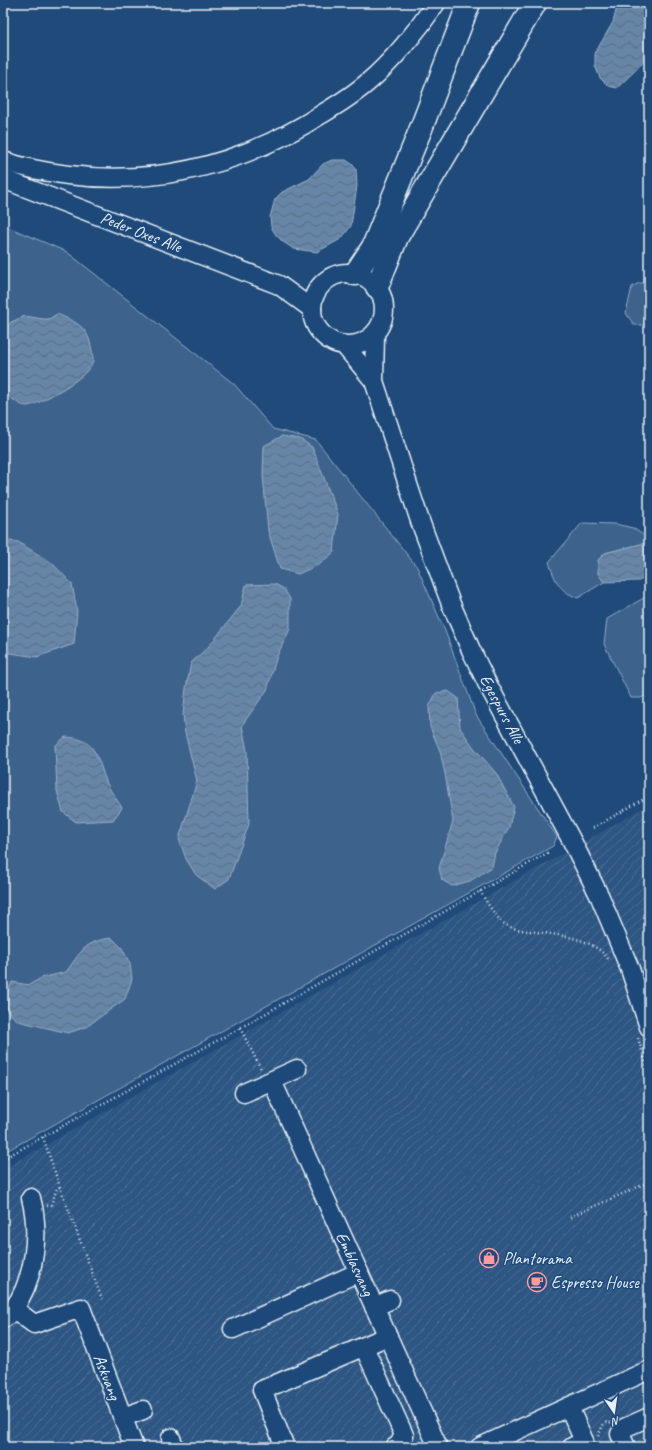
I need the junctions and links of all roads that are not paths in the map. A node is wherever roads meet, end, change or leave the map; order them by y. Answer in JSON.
{"nodes":[{"id":1,"x":436,"y":3,"type":"edge"},
{"id":2,"x":469,"y":3,"type":"edge"},
{"id":3,"x":534,"y":3,"type":"edge"},
{"id":4,"x":3,"y":161,"type":"edge"},
{"id":5,"x":3,"y":180,"type":"edge"},
{"id":6,"x":355,"y":274,"type":"junction"},
{"id":7,"x":279,"y":285,"type":"junction"},
{"id":8,"x":377,"y":287,"type":"junction"},
{"id":9,"x":319,"y":289,"type":"junction"},
{"id":10,"x":312,"y":309,"type":"junction"},
{"id":11,"x":375,"y":334,"type":"junction"},
{"id":12,"x":344,"y":345,"type":"junction"},
{"id":13,"x":374,"y":382,"type":"junction"},
{"id":14,"x":643,"y":1030,"type":"edge"},
{"id":15,"x":297,"y":1069,"type":"dead end"},
{"id":16,"x":272,"y":1081,"type":"junction"},
{"id":17,"x":244,"y":1093,"type":"dead end"},
{"id":18,"x":33,"y":1204,"type":"road end"},
{"id":19,"x":359,"y":1272,"type":"junction"},
{"id":20,"x":8,"y":1314,"type":"edge"},
{"id":21,"x":233,"y":1329,"type":"dead end"},
{"id":22,"x":388,"y":1336,"type":"junction"},
{"id":23,"x":364,"y":1347,"type":"junction"},
{"id":24,"x":649,"y":1370,"type":"edge"},
{"id":25,"x":569,"y":1407,"type":"junction"},
{"id":26,"x":143,"y":1410,"type":"dead end"},
{"id":27,"x":123,"y":1417,"type":"junction"},
{"id":28,"x":649,"y":1417,"type":"edge"},
{"id":29,"x":581,"y":1445,"type":"edge"},
{"id":30,"x":134,"y":1447,"type":"edge"},
{"id":31,"x":285,"y":1447,"type":"edge"},
{"id":32,"x":395,"y":1447,"type":"edge"},
{"id":33,"x":438,"y":1447,"type":"edge"},
{"id":34,"x":480,"y":1447,"type":"edge"},
{"id":35,"x":626,"y":1447,"type":"edge"}],
"edges":[{"from":1,"to":4,"type":"street"},
{"from":2,"to":6,"type":"highway"},
{"from":3,"to":8,"type":"highway"},
{"from":5,"to":7,"type":"street","name":"Peder Oxes Alle"},
{"from":6,"to":8,"type":"street"},
{"from":6,"to":9,"type":"street"},
{"from":7,"to":9,"type":"street","name":"Peder Oxes Alle"},
{"from":7,"to":10,"type":"street","name":"Peder Oxes Alle"},
{"from":8,"to":11,"type":"street"},
{"from":9,"to":10,"type":"street"},
{"from":10,"to":12,"type":"street"},
{"from":11,"to":12,"type":"street"},
{"from":11,"to":13,"type":"street","name":"Egespurs Alle"},
{"from":12,"to":13,"type":"street","name":"Egespurs Alle"},
{"from":13,"to":14,"type":"street","name":"Egespurs Alle"},
{"from":15,"to":16,"type":"street"},
{"from":16,"to":17,"type":"street"},
{"from":16,"to":19,"type":"street","name":"Emblasvang"},
{"from":18,"to":20,"type":"street"},
{"from":19,"to":21,"type":"street"},
{"from":19,"to":22,"type":"street","name":"Emblasvang"},
{"from":20,"to":27,"type":"street","name":"Askvang"},
{"from":22,"to":23,"type":"street"},
{"from":22,"to":33,"type":"street","name":"Emblasvang"},
{"from":23,"to":31,"type":"street"},
{"from":23,"to":32,"type":"street"},
{"from":24,"to":25,"type":"street"},
{"from":25,"to":29,"type":"street"},
{"from":25,"to":34,"type":"street"},
{"from":26,"to":27,"type":"street"},
{"from":27,"to":30,"type":"street","name":"Askvang"},
{"from":28,"to":35,"type":"street"}]}
